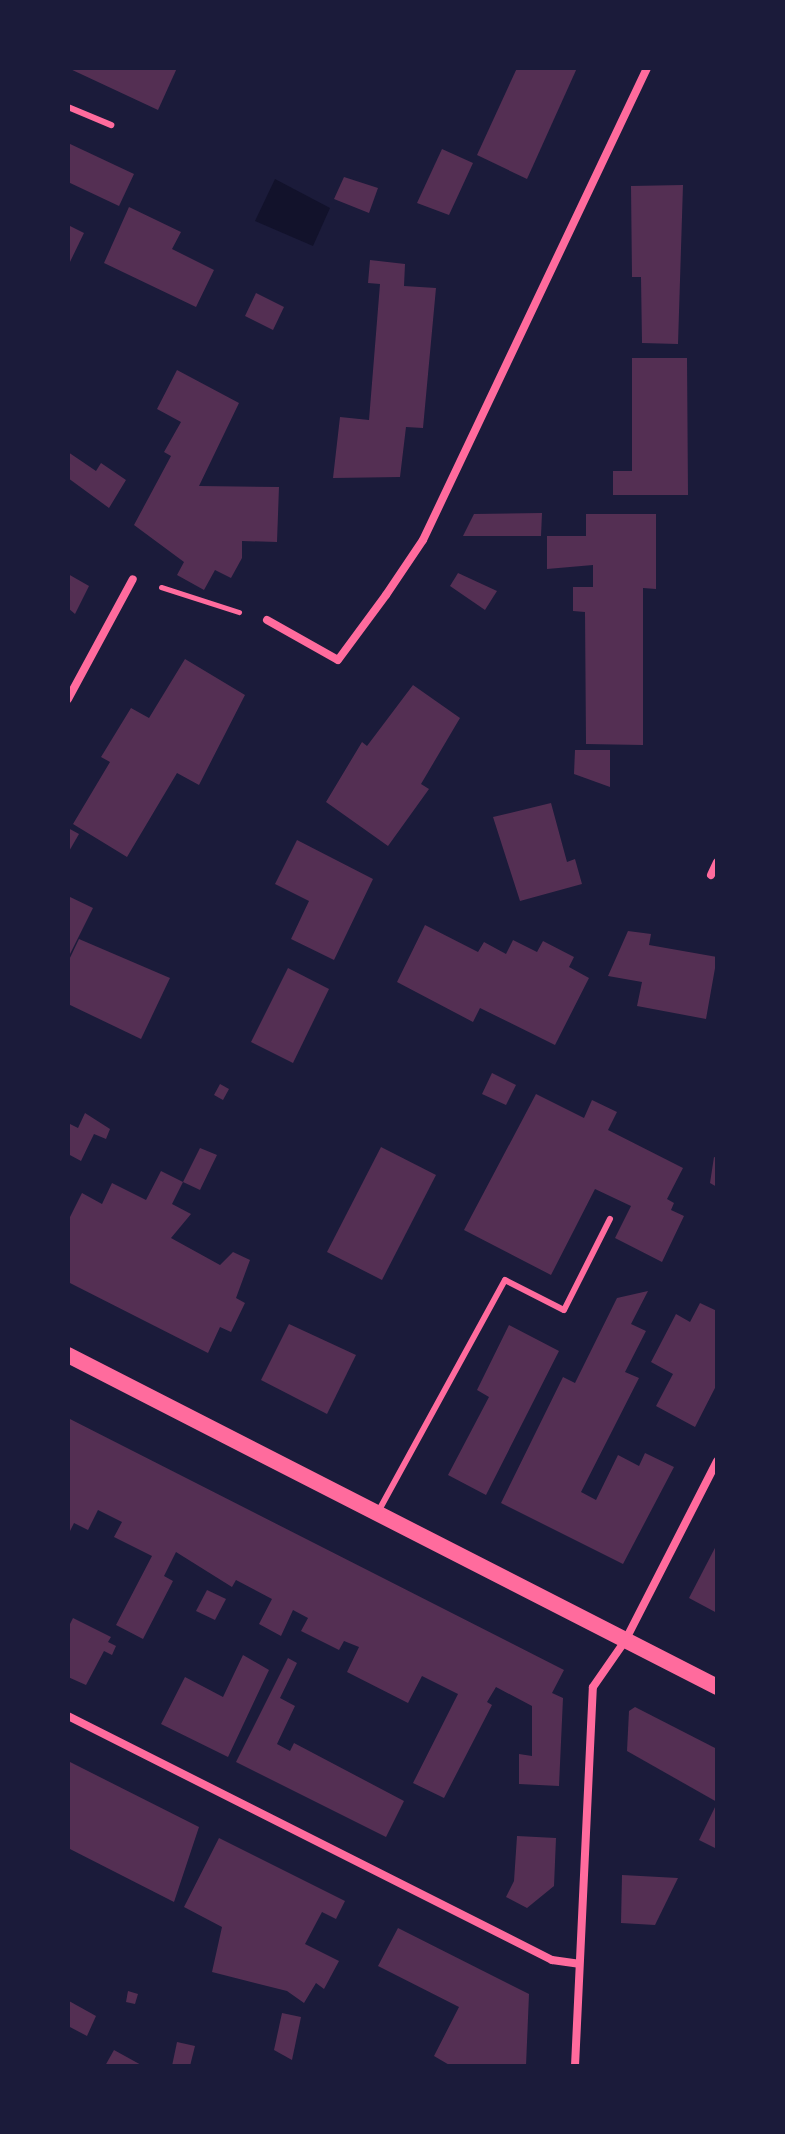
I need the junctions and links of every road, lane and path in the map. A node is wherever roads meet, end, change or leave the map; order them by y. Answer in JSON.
{"nodes":[{"id":1,"x":647,"y":68,"type":"edge"},
{"id":2,"x":68,"y":107,"type":"edge"},
{"id":3,"x":111,"y":125,"type":"dead end"},
{"id":4,"x":133,"y":579,"type":"joint"},
{"id":5,"x":267,"y":620,"type":"joint"},
{"id":6,"x":68,"y":699,"type":"edge"},
{"id":7,"x":717,"y":862,"type":"edge"},
{"id":8,"x":711,"y":875,"type":"dead end"},
{"id":9,"x":610,"y":1219,"type":"dead end"},
{"id":10,"x":68,"y":1355,"type":"edge"},
{"id":11,"x":717,"y":1461,"type":"edge"},
{"id":12,"x":378,"y":1512,"type":"junction"},
{"id":13,"x":625,"y":1641,"type":"junction"},
{"id":14,"x":717,"y":1687,"type":"edge"},
{"id":15,"x":68,"y":1716,"type":"edge"},
{"id":16,"x":579,"y":1964,"type":"junction"},
{"id":17,"x":575,"y":2066,"type":"edge"}],
"edges":[{"from":1,"to":5,"type":"street"},
{"from":2,"to":3,"type":"lane"},
{"from":4,"to":5,"type":"path"},
{"from":4,"to":6,"type":"street"},
{"from":7,"to":8,"type":"street"},
{"from":9,"to":12,"type":"lane"},
{"from":10,"to":12,"type":"main road"},
{"from":11,"to":13,"type":"street"},
{"from":12,"to":13,"type":"main road"},
{"from":13,"to":14,"type":"main road"},
{"from":13,"to":16,"type":"street"},
{"from":15,"to":16,"type":"street"},
{"from":16,"to":17,"type":"street"}]}
